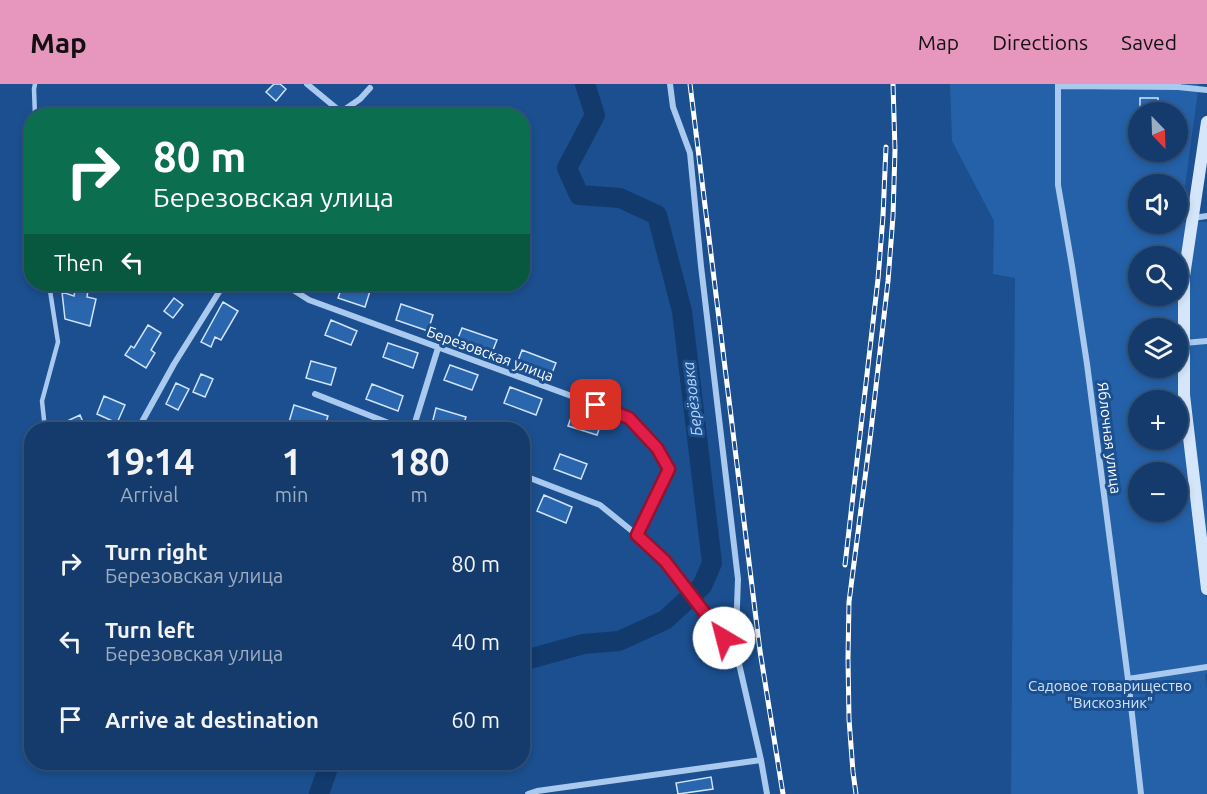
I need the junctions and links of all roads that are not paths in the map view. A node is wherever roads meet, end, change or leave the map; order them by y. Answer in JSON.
{"nodes":[{"id":1,"x":35,"y":84,"type":"edge"},
{"id":2,"x":307,"y":84,"type":"edge"},
{"id":3,"x":670,"y":84,"type":"edge"},
{"id":4,"x":1058,"y":85,"type":"edge"},
{"id":5,"x":1178,"y":86,"type":"edge"},
{"id":6,"x":370,"y":88,"type":"dead end"},
{"id":7,"x":1207,"y":90,"type":"edge"},
{"id":8,"x":34,"y":108,"type":"edge"},
{"id":9,"x":333,"y":108,"type":"edge"},
{"id":10,"x":347,"y":108,"type":"edge"},
{"id":11,"x":1207,"y":122,"type":"edge"},
{"id":12,"x":1207,"y":216,"type":"edge"},
{"id":13,"x":1192,"y":218,"type":"junction"},
{"id":14,"x":50,"y":291,"type":"edge"},
{"id":15,"x":220,"y":291,"type":"edge"},
{"id":16,"x":295,"y":291,"type":"edge"},
{"id":17,"x":1184,"y":318,"type":"edge"},
{"id":18,"x":1207,"y":341,"type":"edge"},
{"id":19,"x":1188,"y":343,"type":"edge"},
{"id":20,"x":438,"y":348,"type":"junction"},
{"id":21,"x":1184,"y":378,"type":"edge"},
{"id":22,"x":315,"y":394,"type":"dead end"},
{"id":23,"x":44,"y":422,"type":"edge"},
{"id":24,"x":142,"y":422,"type":"edge"},
{"id":25,"x":386,"y":422,"type":"edge"},
{"id":26,"x":415,"y":422,"type":"edge"},
{"id":27,"x":530,"y":478,"type":"edge"},
{"id":28,"x":637,"y":535,"type":"junction"},
{"id":29,"x":1207,"y":590,"type":"edge"},
{"id":30,"x":737,"y":656,"type":"junction"},
{"id":31,"x":1207,"y":667,"type":"edge"},
{"id":32,"x":1128,"y":679,"type":"junction"},
{"id":33,"x":761,"y":760,"type":"junction"},
{"id":34,"x":528,"y":794,"type":"edge"},
{"id":35,"x":767,"y":794,"type":"edge"},
{"id":36,"x":1141,"y":794,"type":"edge"}],
"edges":[{"from":1,"to":8,"type":"lane"},
{"from":2,"to":9,"type":"street"},
{"from":3,"to":30,"type":"street"},
{"from":4,"to":5,"type":"street","name":"Яблочная улица"},
{"from":4,"to":32,"type":"street","name":"Яблочная улица"},
{"from":5,"to":7,"type":"street","name":"Яблочная улица"},
{"from":6,"to":10,"type":"street"},
{"from":11,"to":13,"type":"street"},
{"from":12,"to":13,"type":"street"},
{"from":13,"to":17,"type":"street"},
{"from":14,"to":23,"type":"lane"},
{"from":15,"to":24,"type":"street"},
{"from":16,"to":20,"type":"street","name":"Березовская улица"},
{"from":18,"to":19,"type":"street"},
{"from":20,"to":26,"type":"street"},
{"from":20,"to":28,"type":"street","name":"Березовская улица"},
{"from":21,"to":29,"type":"street"},
{"from":22,"to":25,"type":"street"},
{"from":27,"to":28,"type":"street"},
{"from":28,"to":30,"type":"street"},
{"from":30,"to":33,"type":"street"},
{"from":31,"to":32,"type":"street"},
{"from":32,"to":36,"type":"street","name":"Яблочная улица"},
{"from":33,"to":34,"type":"street"},
{"from":33,"to":35,"type":"street"}]}
